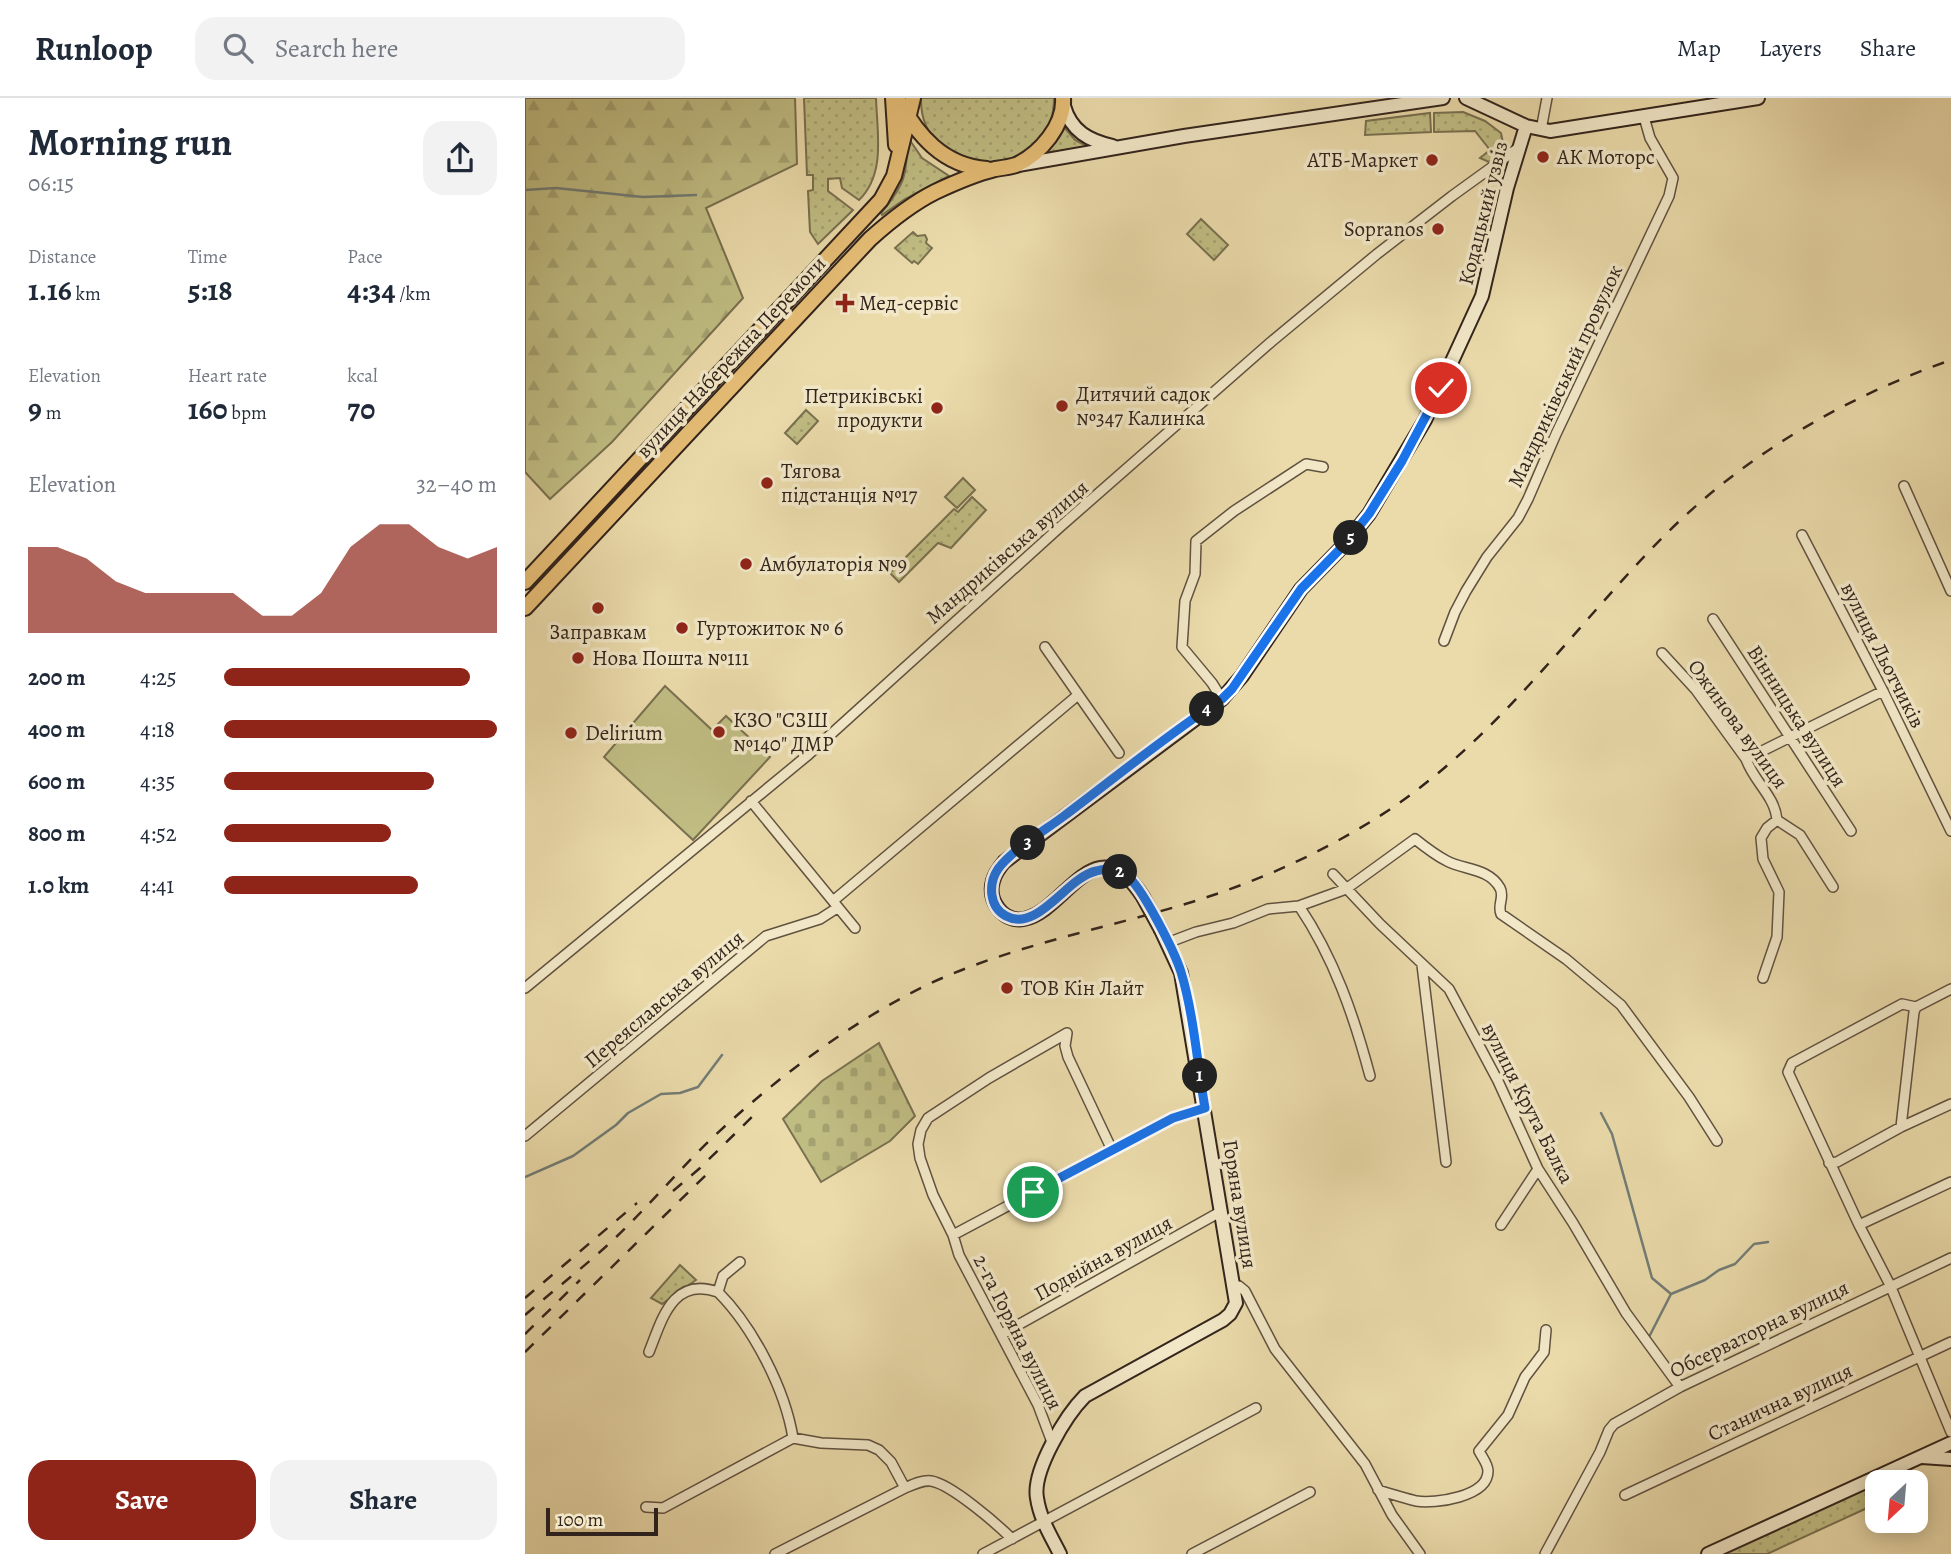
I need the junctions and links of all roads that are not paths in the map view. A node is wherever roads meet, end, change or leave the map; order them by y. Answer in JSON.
{"nodes":[{"id":1,"x":895,"y":98,"type":"edge"},
{"id":2,"x":913,"y":98,"type":"edge"},
{"id":3,"x":1443,"y":98,"type":"edge"},
{"id":4,"x":1466,"y":98,"type":"edge"},
{"id":5,"x":1547,"y":98,"type":"edge"},
{"id":6,"x":1758,"y":98,"type":"edge"},
{"id":7,"x":1064,"y":102,"type":"edge"},
{"id":8,"x":907,"y":117,"type":"junction"},
{"id":9,"x":1644,"y":117,"type":"junction"},
{"id":10,"x":1526,"y":126,"type":"junction"},
{"id":11,"x":1541,"y":130,"type":"junction"},
{"id":12,"x":932,"y":145,"type":"junction"},
{"id":13,"x":1120,"y":147,"type":"junction"},
{"id":14,"x":1517,"y":149,"type":"junction"},
{"id":15,"x":897,"y":164,"type":"junction"},
{"id":16,"x":1014,"y":166,"type":"junction"},
{"id":17,"x":994,"y":169,"type":"junction"},
{"id":18,"x":1323,"y":467,"type":"dead end"},
{"id":19,"x":1904,"y":486,"type":"dead end"},
{"id":20,"x":1802,"y":535,"type":"dead end"},
{"id":21,"x":525,"y":582,"type":"edge"},
{"id":22,"x":1951,"y":591,"type":"edge"},
{"id":23,"x":525,"y":608,"type":"edge"},
{"id":24,"x":1713,"y":619,"type":"dead end"},
{"id":25,"x":1444,"y":641,"type":"dead end"},
{"id":26,"x":1045,"y":647,"type":"dead end"},
{"id":27,"x":1662,"y":653,"type":"dead end"},
{"id":28,"x":1883,"y":691,"type":"junction"},
{"id":29,"x":1078,"y":695,"type":"junction"},
{"id":30,"x":1222,"y":699,"type":"junction"},
{"id":31,"x":1790,"y":737,"type":"junction"},
{"id":32,"x":1119,"y":753,"type":"dead end"},
{"id":33,"x":1746,"y":760,"type":"junction"},
{"id":34,"x":751,"y":801,"type":"junction"},
{"id":35,"x":1777,"y":820,"type":"junction"},
{"id":36,"x":1851,"y":831,"type":"dead end"},
{"id":37,"x":1951,"y":831,"type":"edge"},
{"id":38,"x":1333,"y":874,"type":"dead end"},
{"id":39,"x":1833,"y":887,"type":"dead end"},
{"id":40,"x":1346,"y":889,"type":"junction"},
{"id":41,"x":835,"y":905,"type":"junction"},
{"id":42,"x":1299,"y":906,"type":"junction"},
{"id":43,"x":855,"y":928,"type":"dead end"},
{"id":44,"x":1161,"y":930,"type":"joint"},
{"id":45,"x":1167,"y":943,"type":"junction"},
{"id":46,"x":1422,"y":965,"type":"junction"},
{"id":47,"x":1763,"y":978,"type":"dead end"},
{"id":48,"x":525,"y":988,"type":"edge"},
{"id":49,"x":1951,"y":989,"type":"edge"},
{"id":50,"x":1916,"y":1007,"type":"junction"},
{"id":51,"x":1370,"y":1076,"type":"dead end"},
{"id":52,"x":1951,"y":1104,"type":"edge"},
{"id":53,"x":1205,"y":1108,"type":"junction"},
{"id":54,"x":1901,"y":1127,"type":"junction"},
{"id":55,"x":525,"y":1136,"type":"edge"},
{"id":56,"x":1717,"y":1141,"type":"dead end"},
{"id":57,"x":1112,"y":1150,"type":"junction"},
{"id":58,"x":1446,"y":1162,"type":"dead end"},
{"id":59,"x":1829,"y":1163,"type":"junction"},
{"id":60,"x":1538,"y":1169,"type":"junction"},
{"id":61,"x":1951,"y":1182,"type":"edge"},
{"id":62,"x":1220,"y":1212,"type":"junction"},
{"id":63,"x":1501,"y":1225,"type":"dead end"},
{"id":64,"x":1859,"y":1225,"type":"junction"},
{"id":65,"x":953,"y":1234,"type":"junction"},
{"id":66,"x":1951,"y":1258,"type":"edge"},
{"id":67,"x":740,"y":1262,"type":"dead end"},
{"id":68,"x":1890,"y":1285,"type":"junction"},
{"id":69,"x":1234,"y":1286,"type":"junction"},
{"id":70,"x":717,"y":1292,"type":"junction"},
{"id":71,"x":1546,"y":1330,"type":"dead end"},
{"id":72,"x":1002,"y":1334,"type":"junction"},
{"id":73,"x":1951,"y":1342,"type":"edge"},
{"id":74,"x":649,"y":1352,"type":"dead end"},
{"id":75,"x":1920,"y":1356,"type":"junction"},
{"id":76,"x":1680,"y":1387,"type":"junction"},
{"id":77,"x":1256,"y":1408,"type":"dead end"},
{"id":78,"x":1951,"y":1432,"type":"edge"},
{"id":79,"x":793,"y":1438,"type":"junction"},
{"id":80,"x":1951,"y":1443,"type":"edge"},
{"id":81,"x":1053,"y":1445,"type":"junction"},
{"id":82,"x":1922,"y":1457,"type":"junction"},
{"id":83,"x":1951,"y":1459,"type":"edge"},
{"id":84,"x":905,"y":1488,"type":"junction"},
{"id":85,"x":1378,"y":1490,"type":"junction"},
{"id":86,"x":1310,"y":1492,"type":"dead end"},
{"id":87,"x":1625,"y":1495,"type":"dead end"},
{"id":88,"x":646,"y":1507,"type":"dead end"},
{"id":89,"x":1043,"y":1520,"type":"junction"},
{"id":90,"x":1011,"y":1539,"type":"junction"},
{"id":91,"x":775,"y":1554,"type":"edge"},
{"id":92,"x":983,"y":1554,"type":"edge"},
{"id":93,"x":1060,"y":1554,"type":"edge"},
{"id":94,"x":1192,"y":1554,"type":"edge"},
{"id":95,"x":1420,"y":1554,"type":"edge"},
{"id":96,"x":1545,"y":1554,"type":"edge"},
{"id":97,"x":1708,"y":1554,"type":"edge"}],
"edges":[{"from":1,"to":8,"type":"main road","name":"вулиця Набережна Перемоги"},
{"from":1,"to":15,"type":"main road","name":"вулиця Набережна Перемоги"},
{"from":2,"to":8,"type":"main road","name":"вулиця Набережна Перемоги"},
{"from":2,"to":12,"type":"main road","name":"вулиця Набережна Перемоги"},
{"from":3,"to":13,"type":"street"},
{"from":4,"to":10,"type":"street"},
{"from":5,"to":11,"type":"street"},
{"from":6,"to":9,"type":"street"},
{"from":7,"to":13,"type":"street"},
{"from":7,"to":16,"type":"main road","name":"вулиця Набережна Перемоги"},
{"from":8,"to":12,"type":"main road","name":"вулиця Набережна Перемоги"},
{"from":8,"to":15,"type":"main road","name":"вулиця Набережна Перемоги"},
{"from":9,"to":11,"type":"street"},
{"from":9,"to":25,"type":"street","name":"Мандриківський провулок"},
{"from":10,"to":11,"type":"street"},
{"from":10,"to":14,"type":"street","name":"Кодацький узвіз"},
{"from":12,"to":17,"type":"main road","name":"вулиця Набережна Перемоги"},
{"from":13,"to":16,"type":"street"},
{"from":14,"to":30,"type":"street","name":"Кодацький узвіз"},
{"from":14,"to":34,"type":"street","name":"Мандриківська вулиця"},
{"from":15,"to":21,"type":"main road","name":"вулиця Набережна Перемоги"},
{"from":16,"to":17,"type":"main road","name":"вулиця Набережна Перемоги"},
{"from":17,"to":23,"type":"main road","name":"вулиця Набережна Перемоги"},
{"from":18,"to":30,"type":"street"},
{"from":19,"to":22,"type":"street"},
{"from":20,"to":28,"type":"street","name":"вулиця Льотчиків"},
{"from":24,"to":31,"type":"street","name":"Вінницька вулиця"},
{"from":26,"to":29,"type":"street"},
{"from":27,"to":33,"type":"street","name":"Ожинова вулиця"},
{"from":28,"to":31,"type":"street"},
{"from":28,"to":37,"type":"street","name":"вулиця Льотчиків"},
{"from":29,"to":32,"type":"street"},
{"from":29,"to":41,"type":"street","name":"Переяславська вулиця"},
{"from":30,"to":44,"type":"street","name":"Кодацький узвіз","bridge":true},
{"from":31,"to":33,"type":"street"},
{"from":31,"to":36,"type":"street","name":"Вінницька вулиця"},
{"from":33,"to":35,"type":"street","name":"Ожинова вулиця"},
{"from":34,"to":41,"type":"street"},
{"from":34,"to":48,"type":"street","name":"Мандриківська вулиця"},
{"from":35,"to":39,"type":"street","name":"Ожинова вулиця"},
{"from":35,"to":47,"type":"street","name":"Ожинова вулиця"},
{"from":38,"to":40,"type":"street","name":"вулиця Крута Балка"},
{"from":40,"to":42,"type":"street"},
{"from":40,"to":46,"type":"street","name":"вулиця Крута Балка"},
{"from":40,"to":56,"type":"street"},
{"from":41,"to":43,"type":"street"},
{"from":41,"to":55,"type":"street","name":"Переяславська вулиця"},
{"from":42,"to":45,"type":"street"},
{"from":42,"to":51,"type":"street"},
{"from":44,"to":45,"type":"street","name":"Горяна вулиця"},
{"from":45,"to":53,"type":"street","name":"Горяна вулиця"},
{"from":46,"to":58,"type":"street"},
{"from":46,"to":60,"type":"street","name":"вулиця Крута Балка"},
{"from":49,"to":50,"type":"street"},
{"from":50,"to":54,"type":"street"},
{"from":50,"to":59,"type":"street"},
{"from":52,"to":54,"type":"street"},
{"from":53,"to":57,"type":"street","name":"2-га Горяна вулиця"},
{"from":53,"to":62,"type":"street","name":"Горяна вулиця"},
{"from":54,"to":59,"type":"street"},
{"from":57,"to":65,"type":"street","name":"2-га Горяна вулиця"},
{"from":57,"to":65,"type":"street","name":"2-га Горяна вулиця"},
{"from":59,"to":64,"type":"street"},
{"from":60,"to":63,"type":"street"},
{"from":60,"to":76,"type":"street","name":"вулиця Крута Балка"},
{"from":61,"to":64,"type":"street"},
{"from":62,"to":69,"type":"street","name":"Горяна вулиця"},
{"from":62,"to":72,"type":"street","name":"Подвійна вулиця"},
{"from":64,"to":68,"type":"street"},
{"from":65,"to":72,"type":"street","name":"2-га Горяна вулиця"},
{"from":66,"to":68,"type":"street","name":"Обсерваторна вулиця"},
{"from":67,"to":70,"type":"street"},
{"from":68,"to":75,"type":"street"},
{"from":68,"to":76,"type":"street","name":"Обсерваторна вулиця"},
{"from":69,"to":81,"type":"street"},
{"from":69,"to":85,"type":"street","name":"Горяна вулиця"},
{"from":70,"to":74,"type":"street"},
{"from":70,"to":79,"type":"street"},
{"from":71,"to":85,"type":"street"},
{"from":72,"to":81,"type":"street","name":"2-га Горяна вулиця"},
{"from":73,"to":75,"type":"street","name":"Станична вулиця"},
{"from":75,"to":78,"type":"street"},
{"from":75,"to":87,"type":"street","name":"Станична вулиця"},
{"from":76,"to":96,"type":"street","name":"Обсерваторна вулиця"},
{"from":77,"to":89,"type":"street"},
{"from":79,"to":84,"type":"street"},
{"from":79,"to":88,"type":"street"},
{"from":80,"to":82,"type":"street"},
{"from":81,"to":89,"type":"street"},
{"from":82,"to":83,"type":"street"},
{"from":82,"to":97,"type":"street"},
{"from":84,"to":90,"type":"street"},
{"from":84,"to":91,"type":"street"},
{"from":85,"to":95,"type":"street","name":"Горяна вулиця"},
{"from":86,"to":94,"type":"street"},
{"from":89,"to":90,"type":"street"},
{"from":89,"to":93,"type":"street"},
{"from":90,"to":92,"type":"street"}]}
